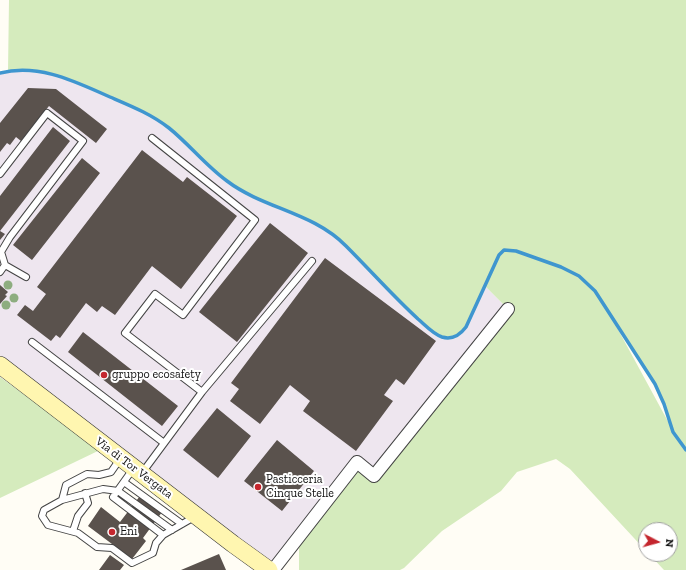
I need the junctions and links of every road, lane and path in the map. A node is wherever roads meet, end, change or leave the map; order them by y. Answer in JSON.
{"nodes":[{"id":1,"x":152,"y":138,"type":"dead end"},
{"id":2,"x":0,"y":174,"type":"edge"},
{"id":3,"x":312,"y":261,"type":"dead end"},
{"id":4,"x":5,"y":264,"type":"junction"},
{"id":5,"x":0,"y":272,"type":"edge"},
{"id":6,"x":26,"y":277,"type":"dead end"},
{"id":7,"x":508,"y":309,"type":"dead end"},
{"id":8,"x":32,"y":342,"type":"dead end"},
{"id":9,"x":0,"y":365,"type":"edge"},
{"id":10,"x":202,"y":392,"type":"junction"},
{"id":11,"x":164,"y":443,"type":"junction"},
{"id":12,"x":120,"y":458,"type":"junction"},
{"id":13,"x":138,"y":470,"type":"junction"},
{"id":14,"x":124,"y":482,"type":"junction"},
{"id":15,"x":118,"y":490,"type":"junction"},
{"id":16,"x":85,"y":494,"type":"junction"},
{"id":17,"x":62,"y":500,"type":"junction"},
{"id":18,"x":196,"y":516,"type":"junction"},
{"id":19,"x":182,"y":524,"type":"junction"},
{"id":20,"x":172,"y":530,"type":"junction"},
{"id":21,"x":72,"y":531,"type":"junction"},
{"id":22,"x":163,"y":535,"type":"junction"},
{"id":23,"x":269,"y":570,"type":"edge"},
{"id":24,"x":273,"y":570,"type":"edge"}],
"edges":[{"from":1,"to":10,"type":"lane"},
{"from":2,"to":4,"type":"lane"},
{"from":3,"to":10,"type":"lane"},
{"from":4,"to":5,"type":"lane"},
{"from":4,"to":6,"type":"lane"},
{"from":7,"to":24,"type":"street"},
{"from":8,"to":11,"type":"lane"},
{"from":9,"to":12,"type":"main road","name":"Via di Tor Vergata"},
{"from":10,"to":11,"type":"lane"},
{"from":11,"to":13,"type":"lane"},
{"from":12,"to":13,"type":"main road","name":"Via di Tor Vergata"},
{"from":12,"to":17,"type":"lane"},
{"from":13,"to":14,"type":"lane"},
{"from":13,"to":18,"type":"main road","name":"Via di Tor Vergata"},
{"from":14,"to":15,"type":"lane"},
{"from":14,"to":19,"type":"lane"},
{"from":15,"to":16,"type":"lane"},
{"from":15,"to":20,"type":"lane"},
{"from":15,"to":22,"type":"lane"},
{"from":16,"to":17,"type":"lane"},
{"from":16,"to":21,"type":"lane"},
{"from":17,"to":21,"type":"lane"},
{"from":18,"to":19,"type":"lane"},
{"from":18,"to":23,"type":"main road","name":"Via di Tor Vergata"},
{"from":19,"to":20,"type":"lane"},
{"from":20,"to":22,"type":"lane"},
{"from":21,"to":22,"type":"lane"}]}
